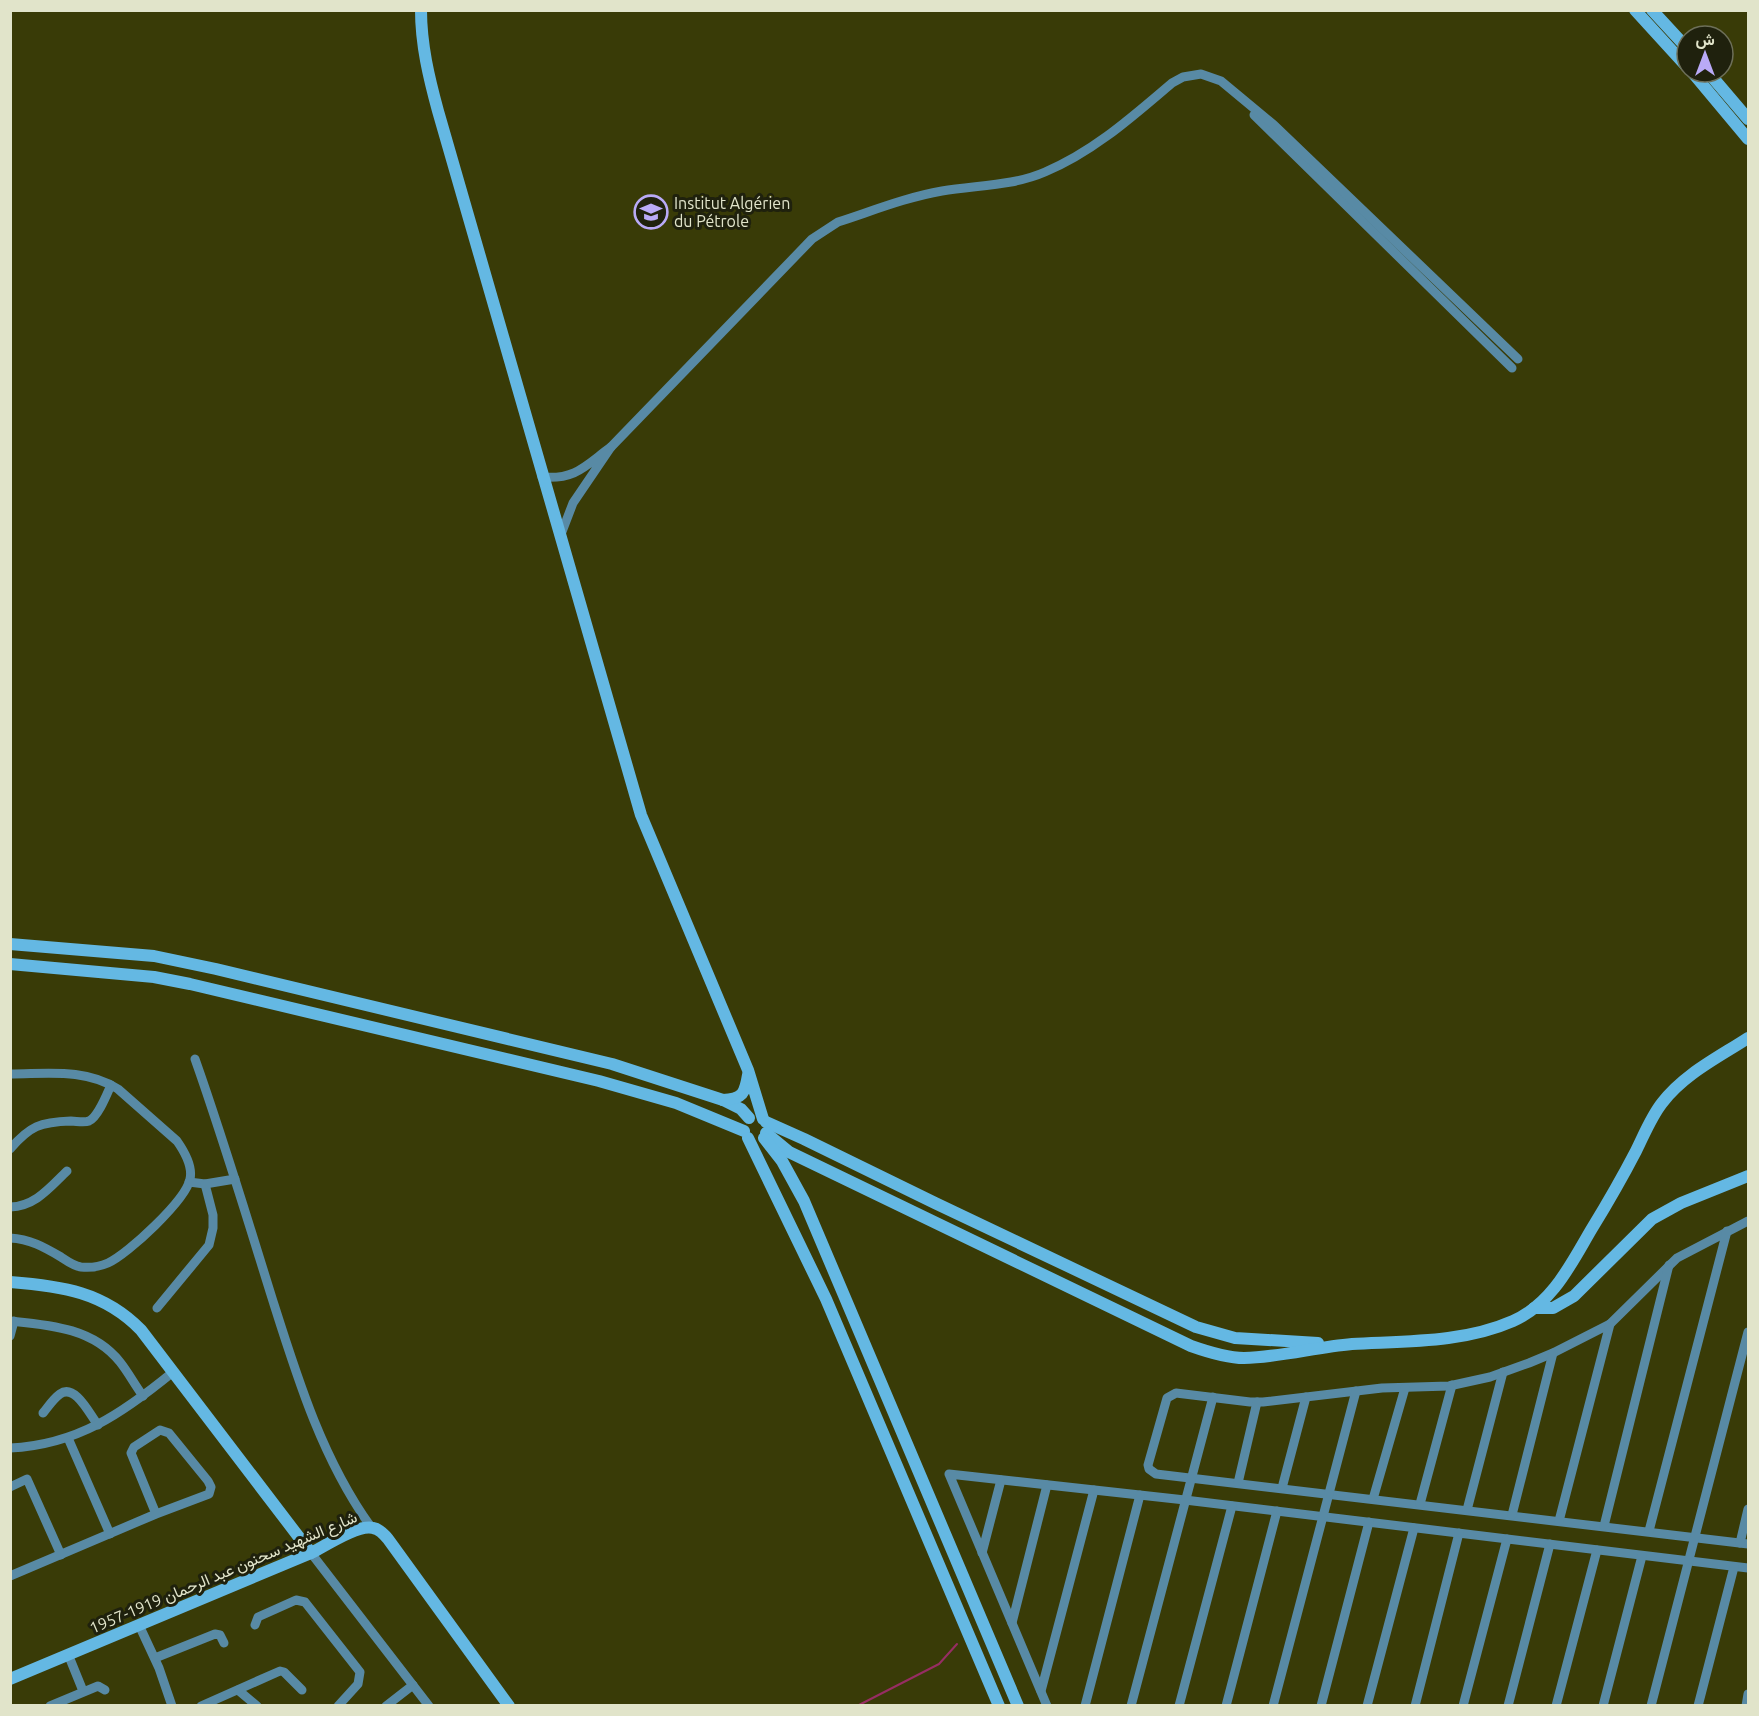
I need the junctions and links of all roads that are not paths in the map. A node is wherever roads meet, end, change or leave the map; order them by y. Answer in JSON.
{"nodes":[{"id":1,"x":421,"y":10,"type":"edge"},
{"id":2,"x":1635,"y":10,"type":"edge"},
{"id":3,"x":1652,"y":10,"type":"edge"},
{"id":4,"x":1675,"y":35,"type":"edge"},
{"id":5,"x":1675,"y":54,"type":"edge"},
{"id":6,"x":1702,"y":84,"type":"edge"},
{"id":7,"x":1718,"y":84,"type":"edge"},
{"id":8,"x":1232,"y":92,"type":"junction"},
{"id":9,"x":1749,"y":119,"type":"edge"},
{"id":10,"x":1749,"y":139,"type":"edge"},
{"id":11,"x":1518,"y":359,"type":"dead end"},
{"id":12,"x":1512,"y":368,"type":"dead end"},
{"id":13,"x":611,"y":447,"type":"junction"},
{"id":14,"x":542,"y":477,"type":"junction"},
{"id":15,"x":560,"y":537,"type":"junction"},
{"id":16,"x":10,"y":944,"type":"edge"},
{"id":17,"x":10,"y":964,"type":"edge"},
{"id":18,"x":1749,"y":1038,"type":"edge"},
{"id":19,"x":195,"y":1059,"type":"dead end"},
{"id":20,"x":748,"y":1070,"type":"junction"},
{"id":21,"x":10,"y":1074,"type":"edge"},
{"id":22,"x":111,"y":1085,"type":"junction"},
{"id":23,"x":723,"y":1100,"type":"junction"},
{"id":24,"x":760,"y":1124,"type":"junction"},
{"id":25,"x":746,"y":1135,"type":"junction"},
{"id":26,"x":12,"y":1146,"type":"edge"},
{"id":27,"x":67,"y":1170,"type":"dead end"},
{"id":28,"x":1749,"y":1176,"type":"edge"},
{"id":29,"x":235,"y":1179,"type":"junction"},
{"id":30,"x":189,"y":1182,"type":"junction"},
{"id":31,"x":205,"y":1184,"type":"junction"},
{"id":32,"x":10,"y":1207,"type":"edge"},
{"id":33,"x":1749,"y":1221,"type":"edge"},
{"id":34,"x":1727,"y":1232,"type":"junction"},
{"id":35,"x":10,"y":1238,"type":"edge"},
{"id":36,"x":1670,"y":1263,"type":"junction"},
{"id":37,"x":10,"y":1282,"type":"edge"},
{"id":38,"x":157,"y":1308,"type":"dead end"},
{"id":39,"x":1534,"y":1308,"type":"junction"},
{"id":40,"x":12,"y":1321,"type":"edge"},
{"id":41,"x":1610,"y":1324,"type":"junction"},
{"id":42,"x":1749,"y":1332,"type":"edge"},
{"id":43,"x":10,"y":1336,"type":"edge"},
{"id":44,"x":1349,"y":1345,"type":"junction"},
{"id":45,"x":1552,"y":1353,"type":"junction"},
{"id":46,"x":173,"y":1372,"type":"junction"},
{"id":47,"x":1503,"y":1372,"type":"junction"},
{"id":48,"x":1452,"y":1385,"type":"junction"},
{"id":49,"x":1405,"y":1388,"type":"junction"},
{"id":50,"x":1356,"y":1391,"type":"junction"},
{"id":51,"x":143,"y":1396,"type":"junction"},
{"id":52,"x":1213,"y":1397,"type":"junction"},
{"id":53,"x":1306,"y":1397,"type":"junction"},
{"id":54,"x":1257,"y":1402,"type":"junction"},
{"id":55,"x":44,"y":1413,"type":"dead end"},
{"id":56,"x":98,"y":1425,"type":"junction"},
{"id":57,"x":68,"y":1438,"type":"junction"},
{"id":58,"x":10,"y":1448,"type":"edge"},
{"id":59,"x":1191,"y":1477,"type":"junction"},
{"id":60,"x":1001,"y":1480,"type":"junction"},
{"id":61,"x":1238,"y":1483,"type":"junction"},
{"id":62,"x":1047,"y":1485,"type":"junction"},
{"id":63,"x":10,"y":1487,"type":"edge"},
{"id":64,"x":1282,"y":1488,"type":"junction"},
{"id":65,"x":1094,"y":1490,"type":"junction"},
{"id":66,"x":1328,"y":1493,"type":"junction"},
{"id":67,"x":1140,"y":1495,"type":"junction"},
{"id":68,"x":1373,"y":1498,"type":"junction"},
{"id":69,"x":1185,"y":1500,"type":"junction"},
{"id":70,"x":1420,"y":1504,"type":"junction"},
{"id":71,"x":1232,"y":1506,"type":"junction"},
{"id":72,"x":1749,"y":1509,"type":"edge"},
{"id":73,"x":1467,"y":1510,"type":"junction"},
{"id":74,"x":1277,"y":1511,"type":"junction"},
{"id":75,"x":156,"y":1514,"type":"junction"},
{"id":76,"x":1512,"y":1515,"type":"junction"},
{"id":77,"x":1322,"y":1517,"type":"junction"},
{"id":78,"x":1559,"y":1521,"type":"junction"},
{"id":79,"x":1369,"y":1522,"type":"junction"},
{"id":80,"x":1604,"y":1526,"type":"junction"},
{"id":81,"x":371,"y":1527,"type":"junction"},
{"id":82,"x":1414,"y":1528,"type":"junction"},
{"id":83,"x":1649,"y":1531,"type":"junction"},
{"id":84,"x":1459,"y":1533,"type":"junction"},
{"id":85,"x":110,"y":1534,"type":"junction"},
{"id":86,"x":1694,"y":1536,"type":"junction"},
{"id":87,"x":1507,"y":1539,"type":"junction"},
{"id":88,"x":1744,"y":1543,"type":"edge"},
{"id":89,"x":1550,"y":1544,"type":"junction"},
{"id":90,"x":1597,"y":1550,"type":"junction"},
{"id":91,"x":311,"y":1553,"type":"junction"},
{"id":92,"x":982,"y":1553,"type":"junction"},
{"id":93,"x":61,"y":1555,"type":"junction"},
{"id":94,"x":1642,"y":1556,"type":"junction"},
{"id":95,"x":1689,"y":1561,"type":"junction"},
{"id":96,"x":1734,"y":1567,"type":"junction"},
{"id":97,"x":1749,"y":1568,"type":"edge"},
{"id":98,"x":10,"y":1576,"type":"edge"},
{"id":99,"x":1012,"y":1623,"type":"junction"},
{"id":100,"x":139,"y":1625,"type":"junction"},
{"id":101,"x":255,"y":1625,"type":"dead end"},
{"id":102,"x":224,"y":1643,"type":"dead end"},
{"id":103,"x":68,"y":1654,"type":"junction"},
{"id":104,"x":155,"y":1658,"type":"junction"},
{"id":105,"x":10,"y":1679,"type":"edge"},
{"id":106,"x":413,"y":1685,"type":"junction"},
{"id":107,"x":105,"y":1690,"type":"dead end"},
{"id":108,"x":237,"y":1690,"type":"junction"},
{"id":109,"x":302,"y":1690,"type":"dead end"},
{"id":110,"x":1041,"y":1690,"type":"junction"},
{"id":111,"x":83,"y":1691,"type":"junction"},
{"id":112,"x":1749,"y":1694,"type":"edge"},
{"id":113,"x":54,"y":1705,"type":"edge"},
{"id":114,"x":387,"y":1705,"type":"edge"},
{"id":115,"x":172,"y":1706,"type":"edge"},
{"id":116,"x":201,"y":1706,"type":"edge"},
{"id":117,"x":257,"y":1706,"type":"edge"},
{"id":118,"x":338,"y":1706,"type":"edge"},
{"id":119,"x":429,"y":1706,"type":"edge"},
{"id":120,"x":509,"y":1706,"type":"edge"},
{"id":121,"x":999,"y":1706,"type":"edge"},
{"id":122,"x":1018,"y":1706,"type":"edge"},
{"id":123,"x":1047,"y":1706,"type":"edge"},
{"id":124,"x":1085,"y":1706,"type":"edge"},
{"id":125,"x":1131,"y":1706,"type":"edge"},
{"id":126,"x":1179,"y":1706,"type":"edge"},
{"id":127,"x":1226,"y":1706,"type":"edge"},
{"id":128,"x":1273,"y":1706,"type":"edge"},
{"id":129,"x":1321,"y":1706,"type":"edge"},
{"id":130,"x":1367,"y":1706,"type":"edge"},
{"id":131,"x":1415,"y":1706,"type":"edge"},
{"id":132,"x":1463,"y":1706,"type":"edge"},
{"id":133,"x":1508,"y":1706,"type":"edge"},
{"id":134,"x":1556,"y":1706,"type":"edge"},
{"id":135,"x":1603,"y":1706,"type":"edge"},
{"id":136,"x":1651,"y":1706,"type":"edge"},
{"id":137,"x":1698,"y":1706,"type":"edge"},
{"id":138,"x":1746,"y":1706,"type":"edge"}],
"edges":[{"from":1,"to":14,"type":"main road"},
{"from":2,"to":5,"type":"main road"},
{"from":3,"to":4,"type":"main road"},
{"from":6,"to":10,"type":"main road"},
{"from":7,"to":9,"type":"main road"},
{"from":8,"to":11,"type":"street"},
{"from":8,"to":12,"type":"street"},
{"from":8,"to":13,"type":"street"},
{"from":13,"to":14,"type":"street"},
{"from":13,"to":15,"type":"street"},
{"from":14,"to":15,"type":"main road"},
{"from":15,"to":20,"type":"main road"},
{"from":16,"to":23,"type":"main road"},
{"from":17,"to":25,"type":"main road"},
{"from":18,"to":39,"type":"main road"},
{"from":19,"to":29,"type":"street"},
{"from":20,"to":23,"type":"main road"},
{"from":20,"to":24,"type":"main road"},
{"from":21,"to":22,"type":"street"},
{"from":22,"to":26,"type":"street"},
{"from":22,"to":30,"type":"street"},
{"from":23,"to":24,"type":"main road"},
{"from":24,"to":25,"type":"main road"},
{"from":24,"to":25,"type":"main road"},
{"from":24,"to":44,"type":"main road"},
{"from":24,"to":44,"type":"main road"},
{"from":24,"to":122,"type":"main road"},
{"from":25,"to":121,"type":"main road"},
{"from":27,"to":32,"type":"street"},
{"from":28,"to":39,"type":"main road"},
{"from":29,"to":31,"type":"street"},
{"from":29,"to":81,"type":"street"},
{"from":30,"to":31,"type":"street"},
{"from":30,"to":35,"type":"street"},
{"from":31,"to":38,"type":"street"},
{"from":33,"to":34,"type":"street"},
{"from":34,"to":36,"type":"street"},
{"from":34,"to":83,"type":"street"},
{"from":36,"to":41,"type":"street"},
{"from":36,"to":80,"type":"street"},
{"from":37,"to":46,"type":"main road"},
{"from":39,"to":44,"type":"main road"},
{"from":40,"to":43,"type":"street"},
{"from":40,"to":51,"type":"street"},
{"from":41,"to":45,"type":"street"},
{"from":41,"to":78,"type":"street"},
{"from":42,"to":86,"type":"street"},
{"from":45,"to":47,"type":"street"},
{"from":45,"to":76,"type":"street"},
{"from":46,"to":51,"type":"street"},
{"from":46,"to":91,"type":"main road"},
{"from":47,"to":48,"type":"street"},
{"from":47,"to":73,"type":"street"},
{"from":48,"to":49,"type":"street"},
{"from":48,"to":70,"type":"street"},
{"from":49,"to":50,"type":"street"},
{"from":49,"to":68,"type":"street"},
{"from":50,"to":53,"type":"street"},
{"from":50,"to":66,"type":"street"},
{"from":51,"to":56,"type":"street"},
{"from":52,"to":54,"type":"street"},
{"from":52,"to":59,"type":"street"},
{"from":52,"to":59,"type":"street"},
{"from":53,"to":54,"type":"street"},
{"from":53,"to":64,"type":"street"},
{"from":54,"to":61,"type":"street"},
{"from":55,"to":56,"type":"street"},
{"from":56,"to":57,"type":"street"},
{"from":57,"to":58,"type":"street"},
{"from":57,"to":85,"type":"street"},
{"from":59,"to":61,"type":"street"},
{"from":59,"to":69,"type":"street"},
{"from":60,"to":62,"type":"street"},
{"from":60,"to":92,"type":"street"},
{"from":60,"to":92,"type":"street"},
{"from":61,"to":64,"type":"street"},
{"from":62,"to":65,"type":"street"},
{"from":62,"to":99,"type":"street"},
{"from":63,"to":93,"type":"street"},
{"from":64,"to":66,"type":"street"},
{"from":65,"to":67,"type":"street"},
{"from":65,"to":110,"type":"street"},
{"from":66,"to":68,"type":"street"},
{"from":66,"to":77,"type":"street"},
{"from":67,"to":69,"type":"street"},
{"from":67,"to":124,"type":"street"},
{"from":68,"to":70,"type":"street"},
{"from":69,"to":71,"type":"street"},
{"from":69,"to":125,"type":"street"},
{"from":70,"to":73,"type":"street"},
{"from":71,"to":74,"type":"street"},
{"from":71,"to":126,"type":"street"},
{"from":72,"to":88,"type":"street"},
{"from":73,"to":76,"type":"street"},
{"from":74,"to":77,"type":"street"},
{"from":74,"to":127,"type":"street"},
{"from":75,"to":75,"type":"street"},
{"from":75,"to":85,"type":"street"},
{"from":76,"to":78,"type":"street"},
{"from":77,"to":79,"type":"street"},
{"from":77,"to":128,"type":"street"},
{"from":78,"to":80,"type":"street"},
{"from":79,"to":82,"type":"street"},
{"from":79,"to":129,"type":"street"},
{"from":80,"to":83,"type":"street"},
{"from":81,"to":91,"type":"main road","name":"شارع الشهيد سحنون عبد الرحمان 1919-1957"},
{"from":81,"to":120,"type":"main road","name":"شارع الشهيد سحنون عبد الرحمان 1919-1957"},
{"from":82,"to":84,"type":"street"},
{"from":82,"to":130,"type":"street"},
{"from":83,"to":86,"type":"street"},
{"from":84,"to":87,"type":"street"},
{"from":84,"to":131,"type":"street"},
{"from":85,"to":93,"type":"street"},
{"from":86,"to":88,"type":"street"},
{"from":86,"to":95,"type":"street"},
{"from":87,"to":89,"type":"street"},
{"from":87,"to":132,"type":"street"},
{"from":89,"to":90,"type":"street"},
{"from":89,"to":133,"type":"street"},
{"from":90,"to":94,"type":"street"},
{"from":90,"to":134,"type":"street"},
{"from":91,"to":100,"type":"main road","name":"شارع الشهيد سحنون عبد الرحمان 1919-1957"},
{"from":91,"to":106,"type":"street"},
{"from":92,"to":99,"type":"street"},
{"from":93,"to":98,"type":"street"},
{"from":94,"to":95,"type":"street"},
{"from":94,"to":135,"type":"street"},
{"from":95,"to":96,"type":"street"},
{"from":95,"to":136,"type":"street"},
{"from":96,"to":97,"type":"street"},
{"from":96,"to":137,"type":"street"},
{"from":99,"to":110,"type":"street"},
{"from":100,"to":103,"type":"main road","name":"شارع الشهيد سحنون عبد الرحمان 1919-1957"},
{"from":100,"to":104,"type":"street"},
{"from":101,"to":118,"type":"street"},
{"from":102,"to":104,"type":"street"},
{"from":103,"to":105,"type":"main road","name":"شارع الشهيد سحنون عبد الرحمان 1919-1957"},
{"from":103,"to":111,"type":"street"},
{"from":104,"to":115,"type":"street"},
{"from":106,"to":114,"type":"street"},
{"from":106,"to":119,"type":"street"},
{"from":107,"to":111,"type":"street"},
{"from":108,"to":109,"type":"street"},
{"from":108,"to":116,"type":"street"},
{"from":108,"to":117,"type":"street"},
{"from":110,"to":123,"type":"street"},
{"from":111,"to":113,"type":"street"},
{"from":112,"to":138,"type":"street"}]}
